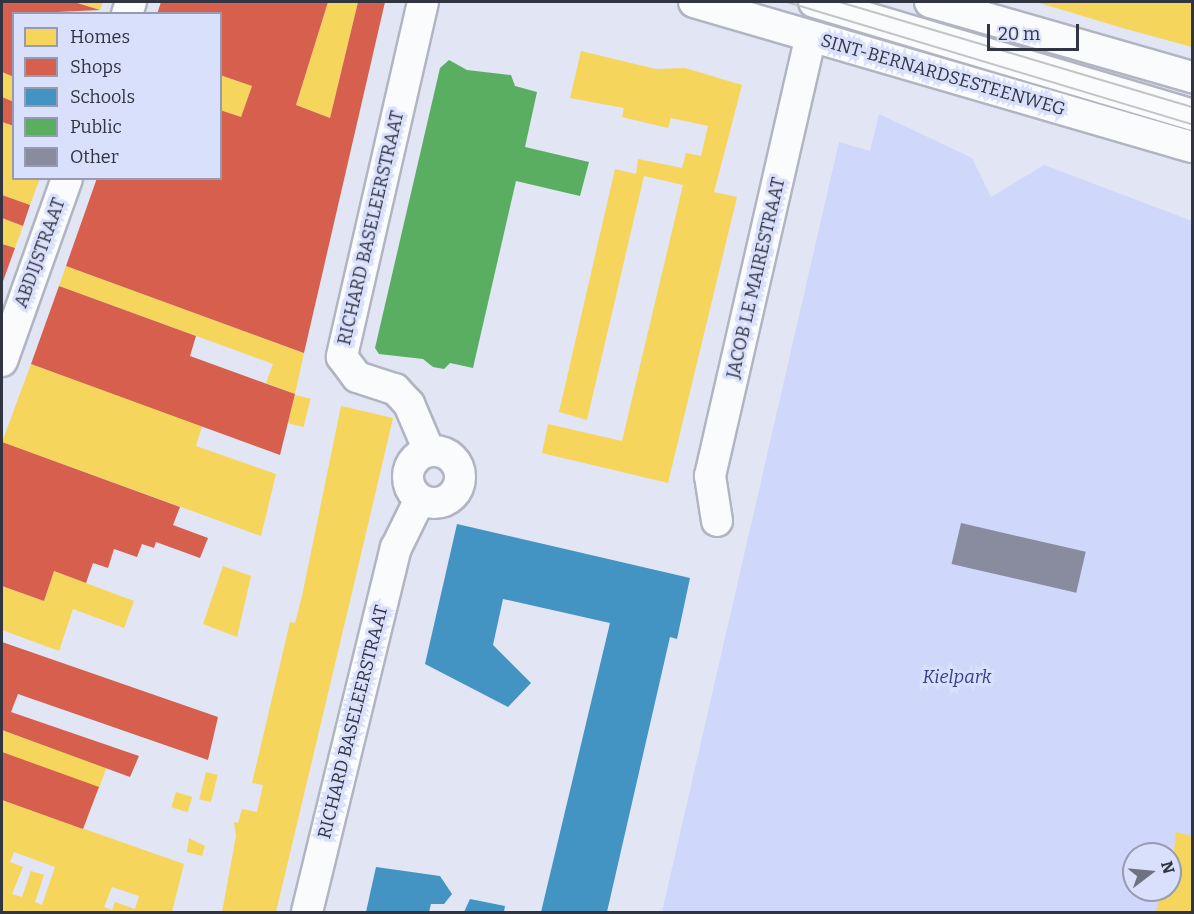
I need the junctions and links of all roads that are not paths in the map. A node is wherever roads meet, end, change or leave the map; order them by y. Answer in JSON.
{"nodes":[{"id":1,"x":423,"y":2,"type":"edge"},
{"id":2,"x":698,"y":2,"type":"edge"},
{"id":3,"x":814,"y":2,"type":"edge"},
{"id":4,"x":930,"y":2,"type":"edge"},
{"id":5,"x":811,"y":36,"type":"junction"},
{"id":6,"x":1192,"y":77,"type":"edge"},
{"id":7,"x":1192,"y":115,"type":"edge"},
{"id":8,"x":1192,"y":147,"type":"edge"},
{"id":9,"x":66,"y":180,"type":"edge"},
{"id":10,"x":2,"y":361,"type":"edge"},
{"id":11,"x":429,"y":451,"type":"junction"},
{"id":12,"x":419,"y":501,"type":"junction"},
{"id":13,"x":717,"y":521,"type":"dead end"},
{"id":14,"x":307,"y":912,"type":"edge"}],
"edges":[{"from":1,"to":11,"type":"street","name":"RICHARD BASELEERSTRAAT"},
{"from":2,"to":5,"type":"street","name":"SINT-BERNARDSESTEENWEG"},
{"from":3,"to":7,"type":"street"},
{"from":4,"to":6,"type":"street"},
{"from":5,"to":8,"type":"street","name":"SINT-BERNARDSESTEENWEG"},
{"from":5,"to":13,"type":"street","name":"JACOB LE MAIRESTRAAT"},
{"from":9,"to":10,"type":"street","name":"ABDIJSTRAAT"},
{"from":11,"to":12,"type":"street"},
{"from":11,"to":12,"type":"street"},
{"from":12,"to":14,"type":"street","name":"RICHARD BASELEERSTRAAT"}]}
